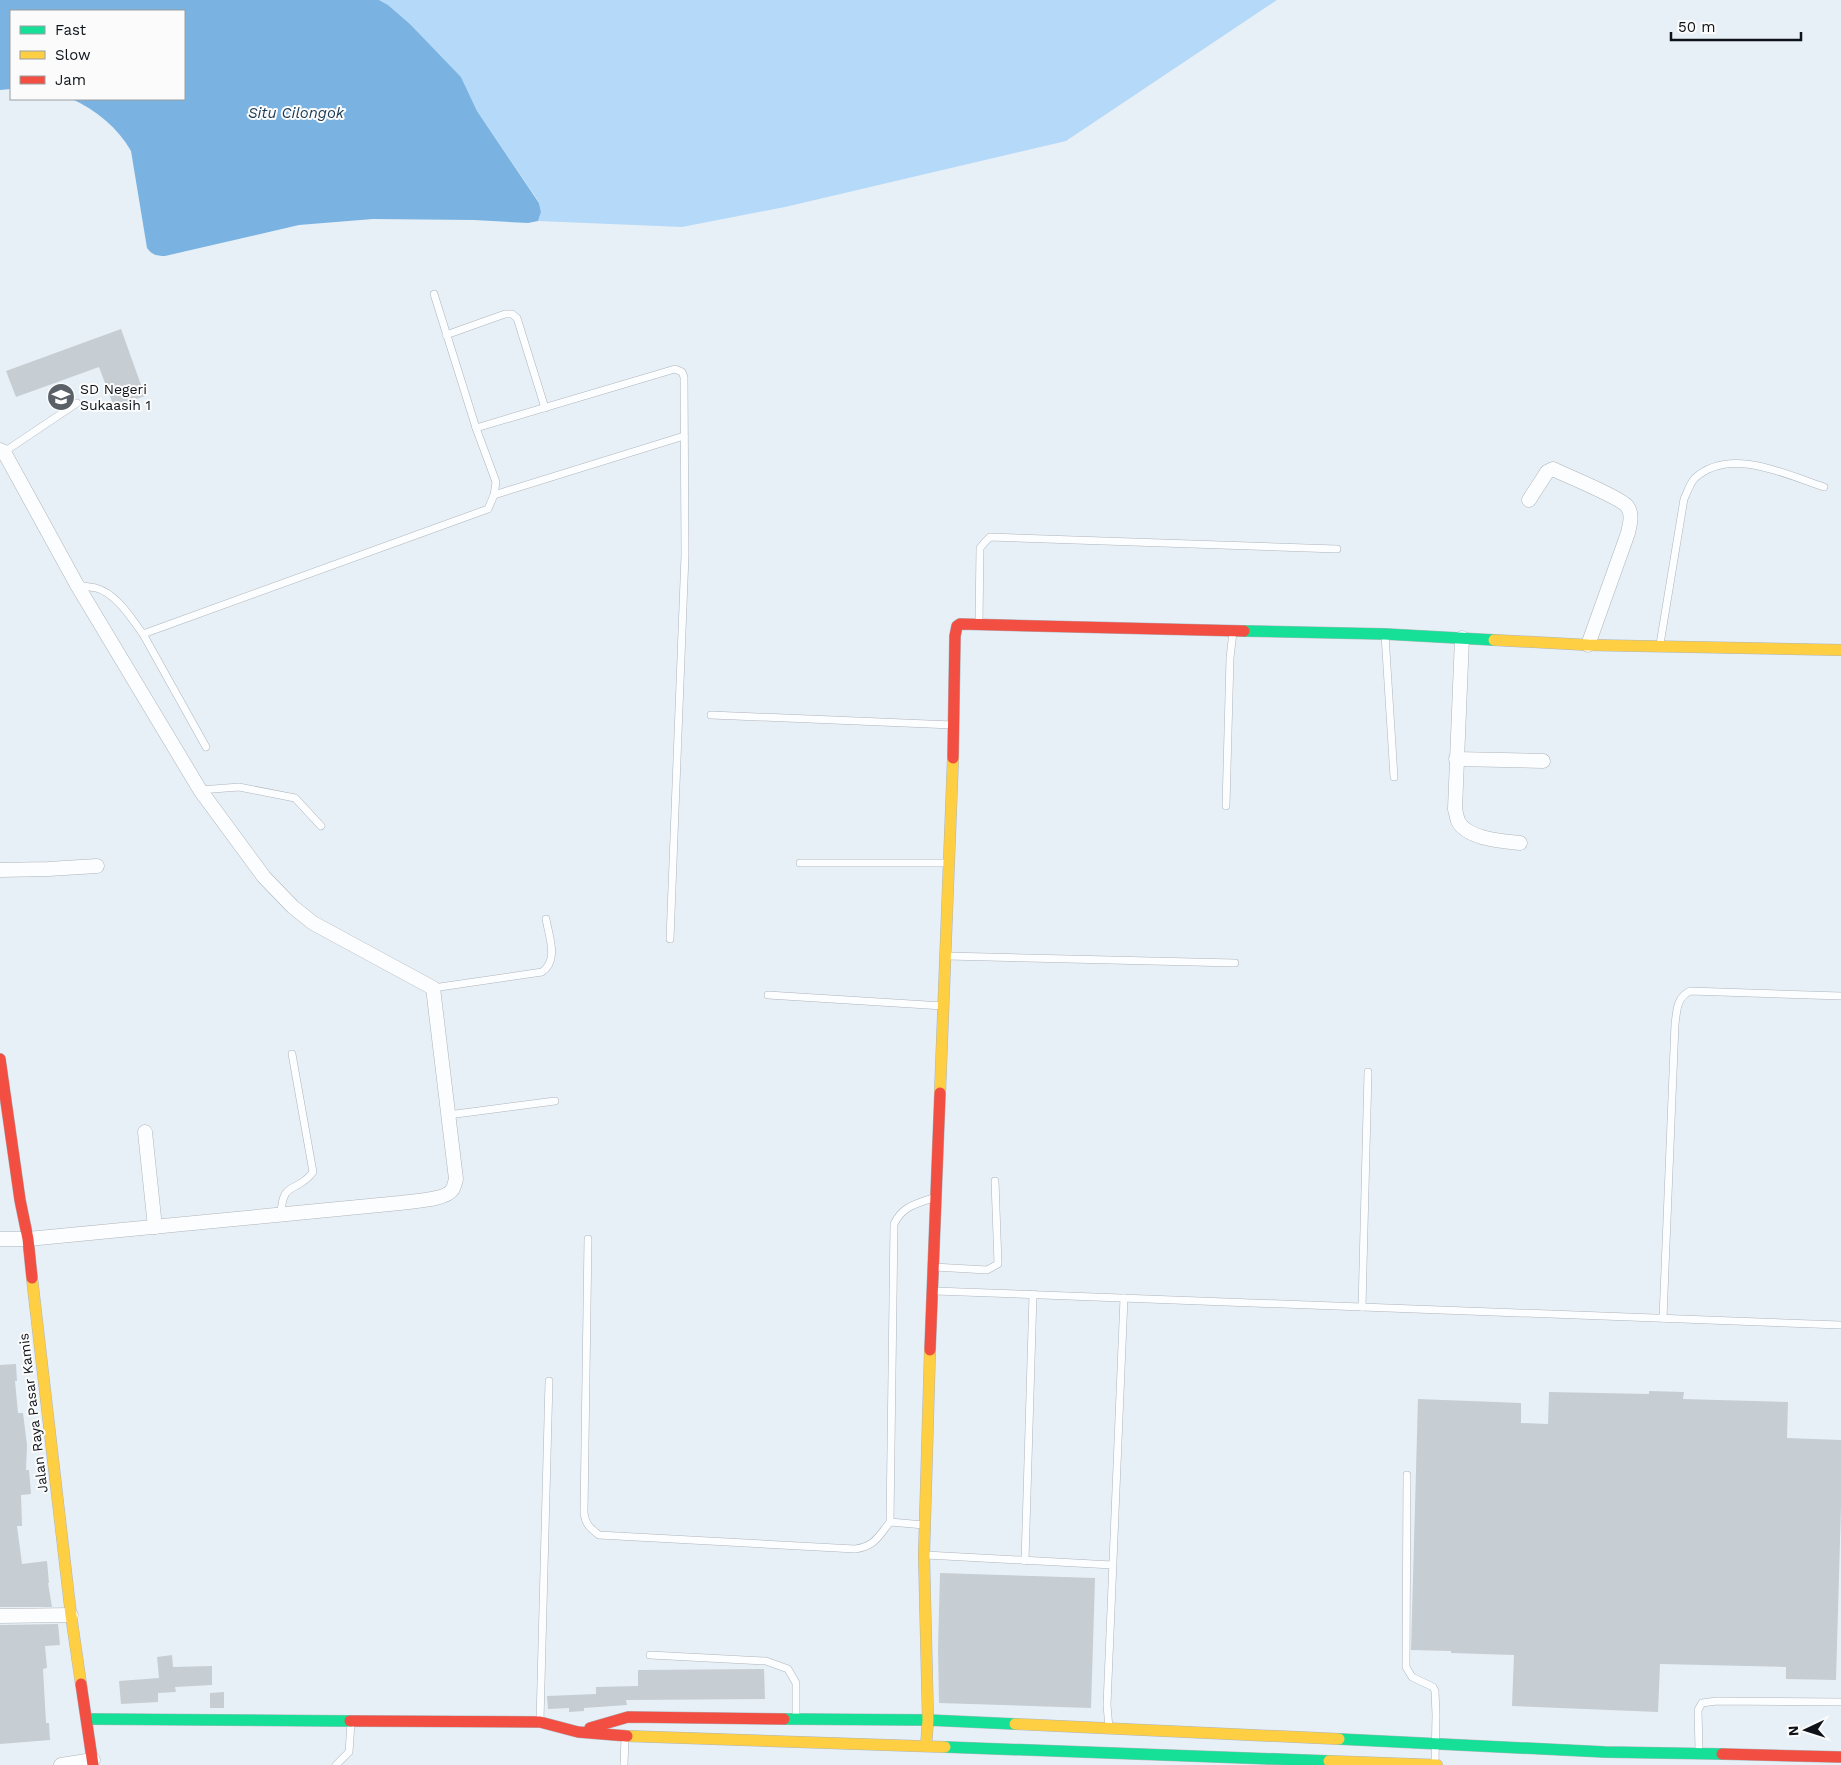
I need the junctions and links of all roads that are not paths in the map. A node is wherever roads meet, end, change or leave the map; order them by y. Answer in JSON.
{"nodes":[{"id":1,"x":434,"y":294,"type":"dead end"},
{"id":2,"x":446,"y":335,"type":"junction"},
{"id":3,"x":77,"y":403,"type":"dead end"},
{"id":4,"x":545,"y":408,"type":"junction"},
{"id":5,"x":476,"y":428,"type":"junction"},
{"id":6,"x":684,"y":436,"type":"junction"},
{"id":7,"x":2,"y":451,"type":"edge"},
{"id":8,"x":1824,"y":487,"type":"dead end"},
{"id":9,"x":494,"y":495,"type":"junction"},
{"id":10,"x":1529,"y":500,"type":"dead end"},
{"id":11,"x":1337,"y":549,"type":"dead end"},
{"id":12,"x":77,"y":585,"type":"junction"},
{"id":13,"x":979,"y":624,"type":"junction"},
{"id":14,"x":1233,"y":632,"type":"junction"},
{"id":15,"x":144,"y":634,"type":"junction"},
{"id":16,"x":1385,"y":634,"type":"junction"},
{"id":17,"x":1462,"y":638,"type":"junction"},
{"id":18,"x":1588,"y":645,"type":"junction"},
{"id":19,"x":1659,"y":645,"type":"junction"},
{"id":20,"x":1841,"y":650,"type":"edge"},
{"id":21,"x":711,"y":714,"type":"dead end"},
{"id":22,"x":954,"y":725,"type":"junction"},
{"id":23,"x":206,"y":747,"type":"dead end"},
{"id":24,"x":1456,"y":760,"type":"junction"},
{"id":25,"x":1543,"y":761,"type":"dead end"},
{"id":26,"x":1394,"y":777,"type":"dead end"},
{"id":27,"x":200,"y":790,"type":"junction"},
{"id":28,"x":1226,"y":806,"type":"dead end"},
{"id":29,"x":321,"y":826,"type":"dead end"},
{"id":30,"x":1520,"y":843,"type":"dead end"},
{"id":31,"x":800,"y":863,"type":"dead end"},
{"id":32,"x":950,"y":863,"type":"junction"},
{"id":33,"x":97,"y":866,"type":"dead end"},
{"id":34,"x":0,"y":870,"type":"edge"},
{"id":35,"x":546,"y":919,"type":"dead end"},
{"id":36,"x":670,"y":939,"type":"dead end"},
{"id":37,"x":946,"y":956,"type":"junction"},
{"id":38,"x":1235,"y":963,"type":"dead end"},
{"id":39,"x":433,"y":988,"type":"junction"},
{"id":40,"x":768,"y":995,"type":"dead end"},
{"id":41,"x":1841,"y":996,"type":"edge"},
{"id":42,"x":943,"y":1006,"type":"junction"},
{"id":43,"x":292,"y":1054,"type":"dead end"},
{"id":44,"x":0,"y":1058,"type":"edge"},
{"id":45,"x":1368,"y":1072,"type":"dead end"},
{"id":46,"x":3,"y":1099,"type":"edge"},
{"id":47,"x":555,"y":1101,"type":"dead end"},
{"id":48,"x":448,"y":1115,"type":"junction"},
{"id":49,"x":145,"y":1132,"type":"dead end"},
{"id":50,"x":995,"y":1182,"type":"dead end"},
{"id":51,"x":936,"y":1197,"type":"junction"},
{"id":52,"x":281,"y":1216,"type":"junction"},
{"id":53,"x":155,"y":1227,"type":"junction"},
{"id":54,"x":0,"y":1239,"type":"edge"},
{"id":55,"x":28,"y":1239,"type":"junction"},
{"id":56,"x":588,"y":1239,"type":"dead end"},
{"id":57,"x":933,"y":1267,"type":"junction"},
{"id":58,"x":932,"y":1290,"type":"junction"},
{"id":59,"x":1033,"y":1294,"type":"junction"},
{"id":60,"x":1124,"y":1298,"type":"junction"},
{"id":61,"x":1362,"y":1307,"type":"junction"},
{"id":62,"x":1663,"y":1318,"type":"junction"},
{"id":63,"x":1841,"y":1325,"type":"edge"},
{"id":64,"x":549,"y":1381,"type":"dead end"},
{"id":65,"x":1407,"y":1475,"type":"dead end"},
{"id":66,"x":890,"y":1522,"type":"junction"},
{"id":67,"x":925,"y":1525,"type":"junction"},
{"id":68,"x":924,"y":1555,"type":"junction"},
{"id":69,"x":1025,"y":1560,"type":"junction"},
{"id":70,"x":1112,"y":1565,"type":"junction"},
{"id":71,"x":71,"y":1614,"type":"junction"},
{"id":72,"x":0,"y":1616,"type":"edge"},
{"id":73,"x":650,"y":1655,"type":"dead end"},
{"id":74,"x":1841,"y":1702,"type":"edge"},
{"id":75,"x":628,"y":1717,"type":"junction"},
{"id":76,"x":87,"y":1718,"type":"junction"},
{"id":77,"x":351,"y":1720,"type":"junction"},
{"id":78,"x":796,"y":1720,"type":"junction"},
{"id":79,"x":928,"y":1720,"type":"junction"},
{"id":80,"x":540,"y":1722,"type":"junction"},
{"id":81,"x":1109,"y":1728,"type":"junction"},
{"id":82,"x":578,"y":1732,"type":"junction"},
{"id":83,"x":1250,"y":1735,"type":"junction"},
{"id":84,"x":625,"y":1736,"type":"junction"},
{"id":85,"x":1435,"y":1744,"type":"junction"},
{"id":86,"x":926,"y":1746,"type":"junction"},
{"id":87,"x":1605,"y":1752,"type":"junction"},
{"id":88,"x":1699,"y":1753,"type":"junction"},
{"id":89,"x":1841,"y":1757,"type":"edge"},
{"id":90,"x":1248,"y":1758,"type":"junction"},
{"id":91,"x":1772,"y":1760,"type":"edge"},
{"id":92,"x":93,"y":1762,"type":"edge"},
{"id":93,"x":61,"y":1765,"type":"edge"},
{"id":94,"x":336,"y":1765,"type":"edge"},
{"id":95,"x":624,"y":1765,"type":"edge"},
{"id":96,"x":1436,"y":1765,"type":"edge"},
{"id":97,"x":1604,"y":1765,"type":"edge"}],
"edges":[{"from":1,"to":2,"type":"lane"},
{"from":2,"to":4,"type":"lane"},
{"from":2,"to":5,"type":"lane"},
{"from":3,"to":7,"type":"lane"},
{"from":4,"to":5,"type":"lane"},
{"from":4,"to":6,"type":"lane"},
{"from":5,"to":9,"type":"lane"},
{"from":6,"to":9,"type":"lane"},
{"from":6,"to":36,"type":"lane"},
{"from":7,"to":12,"type":"street"},
{"from":8,"to":19,"type":"lane"},
{"from":9,"to":15,"type":"lane"},
{"from":10,"to":18,"type":"street"},
{"from":11,"to":13,"type":"lane"},
{"from":12,"to":15,"type":"lane"},
{"from":12,"to":27,"type":"street"},
{"from":13,"to":14,"type":"street"},
{"from":13,"to":22,"type":"street"},
{"from":14,"to":16,"type":"street"},
{"from":14,"to":28,"type":"lane"},
{"from":15,"to":23,"type":"lane"},
{"from":16,"to":17,"type":"street"},
{"from":16,"to":26,"type":"lane"},
{"from":17,"to":18,"type":"street"},
{"from":17,"to":24,"type":"street"},
{"from":18,"to":19,"type":"street"},
{"from":19,"to":20,"type":"street"},
{"from":21,"to":22,"type":"lane"},
{"from":22,"to":32,"type":"street"},
{"from":24,"to":25,"type":"street"},
{"from":24,"to":30,"type":"street"},
{"from":27,"to":29,"type":"lane"},
{"from":27,"to":39,"type":"street"},
{"from":31,"to":32,"type":"lane"},
{"from":32,"to":37,"type":"street"},
{"from":33,"to":34,"type":"street"},
{"from":35,"to":39,"type":"lane"},
{"from":37,"to":38,"type":"lane"},
{"from":37,"to":42,"type":"street"},
{"from":39,"to":48,"type":"street"},
{"from":40,"to":42,"type":"lane"},
{"from":41,"to":62,"type":"lane"},
{"from":42,"to":51,"type":"street"},
{"from":43,"to":52,"type":"lane"},
{"from":44,"to":46,"type":"street","name":"Jalan Raya Pasar Kamis"},
{"from":45,"to":61,"type":"lane"},
{"from":46,"to":55,"type":"street","name":"Jalan Raya Pasar Kamis"},
{"from":47,"to":48,"type":"lane"},
{"from":48,"to":52,"type":"street"},
{"from":49,"to":53,"type":"street"},
{"from":50,"to":57,"type":"lane"},
{"from":51,"to":57,"type":"street"},
{"from":51,"to":66,"type":"lane"},
{"from":52,"to":53,"type":"street"},
{"from":53,"to":55,"type":"street"},
{"from":54,"to":55,"type":"street"},
{"from":55,"to":71,"type":"street","name":"Jalan Raya Pasar Kamis"},
{"from":56,"to":66,"type":"lane"},
{"from":57,"to":58,"type":"street"},
{"from":58,"to":59,"type":"lane"},
{"from":58,"to":67,"type":"street"},
{"from":59,"to":60,"type":"lane"},
{"from":59,"to":69,"type":"lane"},
{"from":60,"to":61,"type":"lane"},
{"from":60,"to":70,"type":"lane"},
{"from":61,"to":62,"type":"lane"},
{"from":62,"to":63,"type":"lane"},
{"from":64,"to":80,"type":"lane"},
{"from":65,"to":85,"type":"lane"},
{"from":66,"to":67,"type":"lane"},
{"from":67,"to":68,"type":"street"},
{"from":68,"to":69,"type":"lane"},
{"from":68,"to":79,"type":"street"},
{"from":69,"to":70,"type":"lane"},
{"from":70,"to":81,"type":"lane"},
{"from":71,"to":72,"type":"street"},
{"from":71,"to":76,"type":"street","name":"Jalan Raya Pasar Kamis"},
{"from":73,"to":78,"type":"lane"},
{"from":74,"to":88,"type":"lane"},
{"from":75,"to":78,"type":"street"},
{"from":75,"to":82,"type":"street"},
{"from":75,"to":84,"type":"lane"},
{"from":76,"to":77,"type":"street"},
{"from":76,"to":92,"type":"street","name":"Jalan Raya Pasar Kamis"},
{"from":77,"to":80,"type":"street"},
{"from":77,"to":94,"type":"lane"},
{"from":78,"to":79,"type":"street"},
{"from":79,"to":81,"type":"street"},
{"from":79,"to":86,"type":"street"},
{"from":80,"to":82,"type":"street"},
{"from":81,"to":83,"type":"street"},
{"from":82,"to":84,"type":"street"},
{"from":83,"to":85,"type":"street"},
{"from":83,"to":90,"type":"street"},
{"from":84,"to":86,"type":"street"},
{"from":84,"to":95,"type":"lane"},
{"from":85,"to":87,"type":"street"},
{"from":85,"to":96,"type":"lane"},
{"from":86,"to":90,"type":"street"},
{"from":87,"to":88,"type":"street"},
{"from":87,"to":97,"type":"street"},
{"from":88,"to":91,"type":"street"},
{"from":89,"to":91,"type":"street"},
{"from":90,"to":96,"type":"street"},
{"from":92,"to":93,"type":"street"}]}
